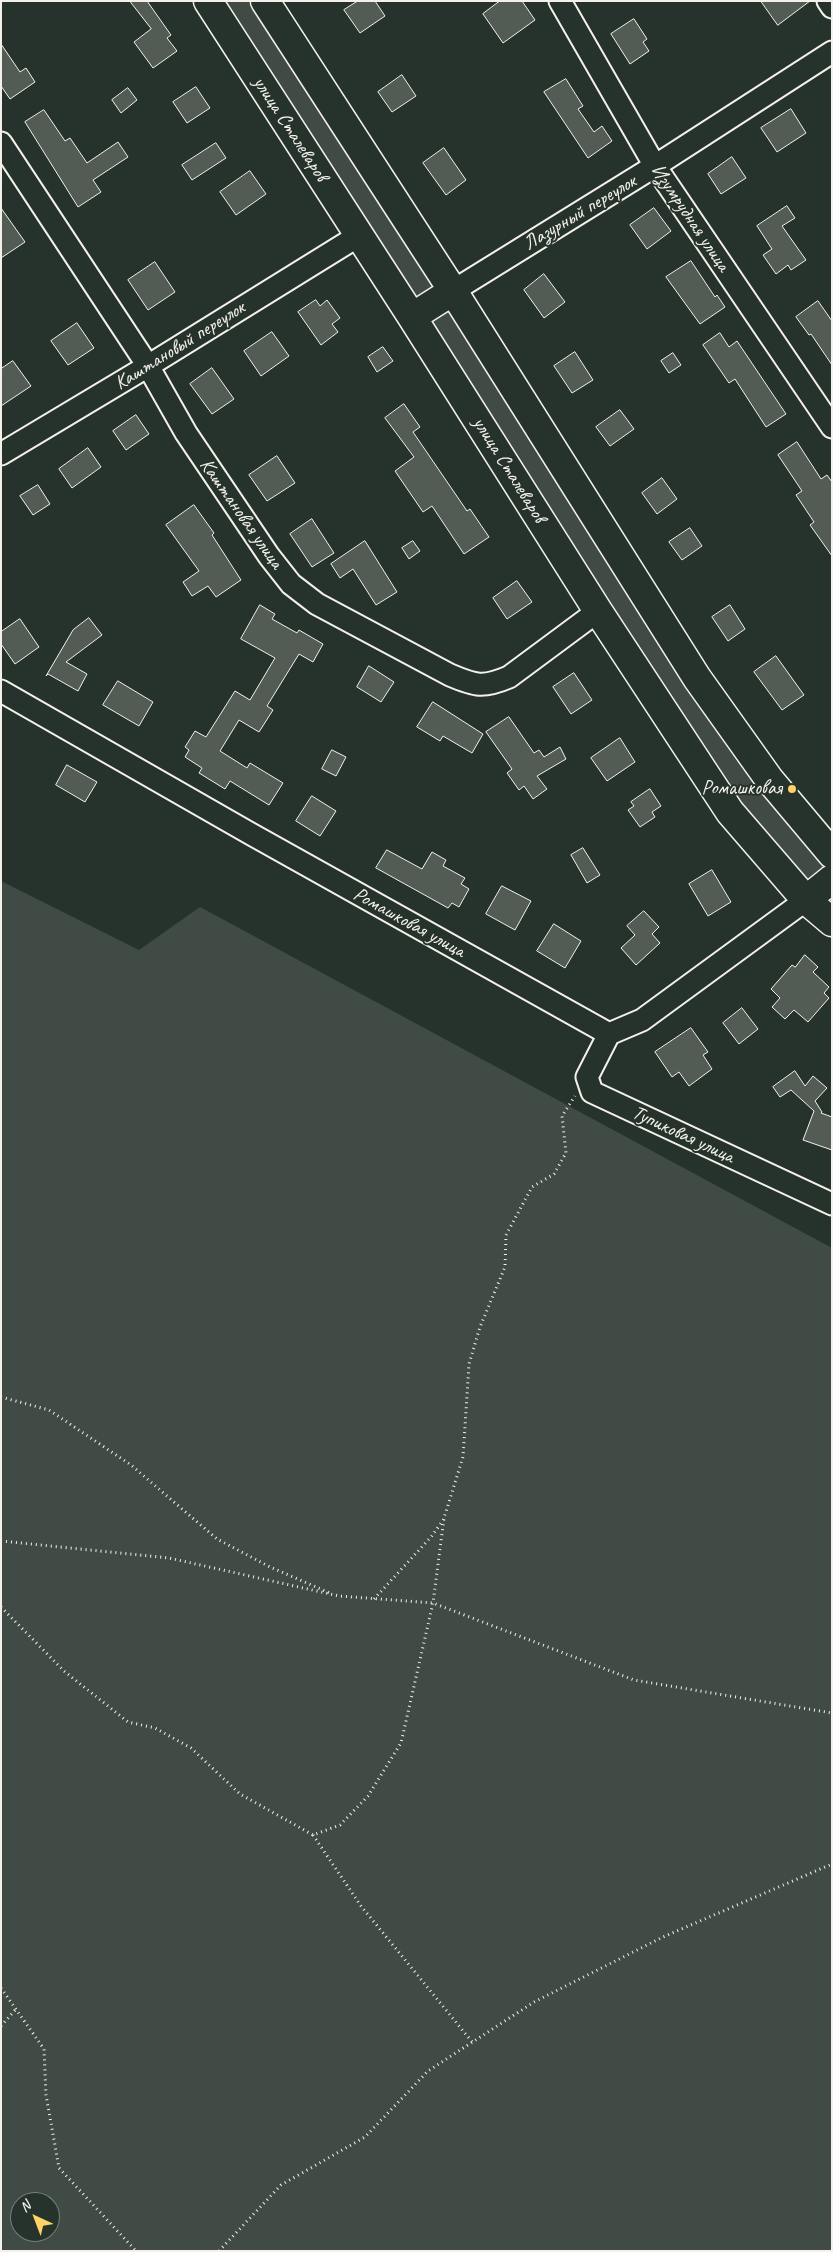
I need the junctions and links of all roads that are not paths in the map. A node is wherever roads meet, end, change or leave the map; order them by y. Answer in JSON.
{"nodes":[{"id":1,"x":208,"y":1,"type":"edge"},
{"id":2,"x":265,"y":1,"type":"edge"},
{"id":3,"x":560,"y":1,"type":"edge"},
{"id":4,"x":828,"y":1,"type":"edge"},
{"id":5,"x":832,"y":7,"type":"edge"},
{"id":6,"x":832,"y":52,"type":"edge"},
{"id":7,"x":1,"y":143,"type":"edge"},
{"id":8,"x":655,"y":166,"type":"junction"},
{"id":9,"x":358,"y":236,"type":"junction"},
{"id":10,"x":452,"y":291,"type":"junction"},
{"id":11,"x":412,"y":317,"type":"junction"},
{"id":12,"x":148,"y":366,"type":"junction"},
{"id":13,"x":832,"y":428,"type":"edge"},
{"id":14,"x":1,"y":454,"type":"edge"},
{"id":15,"x":598,"y":611,"type":"junction"},
{"id":16,"x":1,"y":691,"type":"edge"},
{"id":17,"x":832,"y":854,"type":"edge"},
{"id":18,"x":832,"y":878,"type":"edge"},
{"id":19,"x":806,"y":900,"type":"junction"},
{"id":20,"x":832,"y":922,"type":"edge"},
{"id":21,"x":609,"y":1034,"type":"junction"},
{"id":22,"x":832,"y":1204,"type":"edge"}],
"edges":[{"from":1,"to":9,"type":"main road","name":"улица Сталеваров"},
{"from":2,"to":10,"type":"main road"},
{"from":3,"to":8,"type":"street","name":"Изумрудная улица"},
{"from":4,"to":5,"type":"street"},
{"from":6,"to":8,"type":"street","name":"Лазурный переулок"},
{"from":7,"to":12,"type":"street","name":"Каштановая улица"},
{"from":8,"to":10,"type":"street","name":"Лазурный переулок"},
{"from":8,"to":13,"type":"street","name":"Изумрудная улица"},
{"from":9,"to":11,"type":"main road","name":"улица Сталеваров"},
{"from":9,"to":12,"type":"street","name":"Каштановый переулок"},
{"from":10,"to":11,"type":"main road"},
{"from":10,"to":17,"type":"main road"},
{"from":11,"to":15,"type":"main road","name":"улица Сталеваров"},
{"from":12,"to":14,"type":"street","name":"Каштановый переулок"},
{"from":12,"to":15,"type":"street","name":"Каштановая улица"},
{"from":15,"to":19,"type":"main road","name":"улица Сталеваров"},
{"from":16,"to":21,"type":"street","name":"Ромашковая улица"},
{"from":18,"to":19,"type":"main road"},
{"from":19,"to":20,"type":"main road","name":"улица Сталеваров"},
{"from":19,"to":21,"type":"street"},
{"from":21,"to":22,"type":"street","name":"Тупиковая улица"}]}
